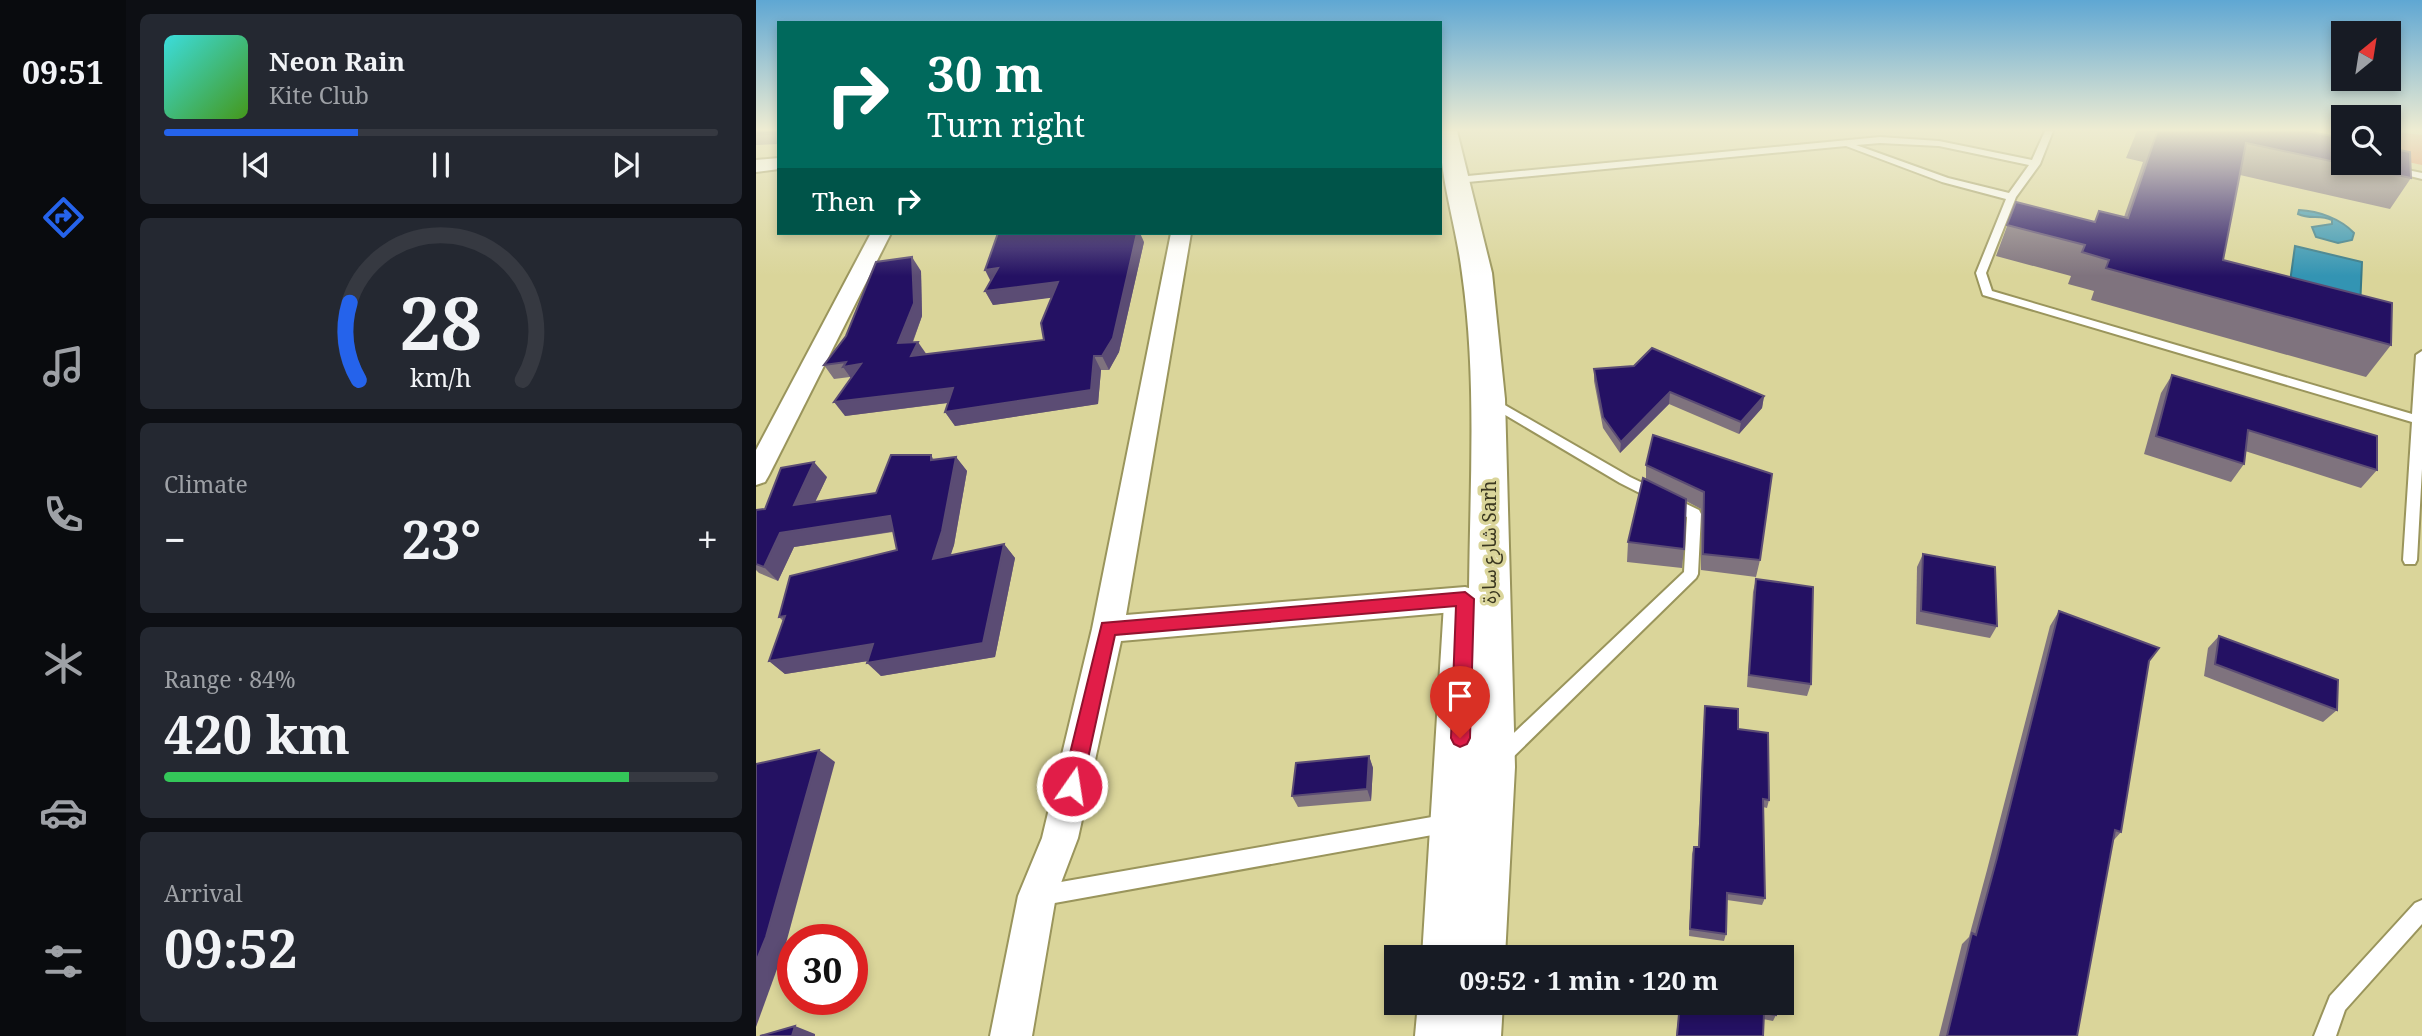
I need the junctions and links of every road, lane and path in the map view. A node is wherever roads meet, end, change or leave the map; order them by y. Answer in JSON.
{"nodes":[{"id":1,"x":1536,"y":179,"type":"edge"},
{"id":2,"x":1943,"y":179,"type":"edge"},
{"id":3,"x":2024,"y":179,"type":"edge"},
{"id":4,"x":1449,"y":189,"type":"edge"},
{"id":5,"x":2011,"y":197,"type":"junction"},
{"id":6,"x":880,"y":235,"type":"edge"},
{"id":7,"x":1181,"y":235,"type":"edge"},
{"id":8,"x":2422,"y":355,"type":"edge"},
{"id":9,"x":1488,"y":399,"type":"junction"},
{"id":10,"x":2420,"y":420,"type":"edge"},
{"id":11,"x":756,"y":475,"type":"edge"},
{"id":12,"x":2410,"y":560,"type":"dead end"},
{"id":13,"x":1465,"y":599,"type":"junction"},
{"id":14,"x":1108,"y":629,"type":"junction"},
{"id":15,"x":1491,"y":767,"type":"junction"},
{"id":16,"x":1457,"y":822,"type":"junction"},
{"id":17,"x":1037,"y":896,"type":"junction"},
{"id":18,"x":2422,"y":910,"type":"edge"},
{"id":19,"x":1450,"y":945,"type":"edge"},
{"id":20,"x":1479,"y":945,"type":"edge"},
{"id":21,"x":1445,"y":1015,"type":"edge"},
{"id":22,"x":1474,"y":1015,"type":"edge"},
{"id":23,"x":1011,"y":1036,"type":"edge"},
{"id":24,"x":1444,"y":1036,"type":"edge"},
{"id":25,"x":1472,"y":1036,"type":"edge"},
{"id":26,"x":2325,"y":1036,"type":"edge"}],
"edges":[{"from":1,"to":4,"type":"lane"},
{"from":2,"to":5,"type":"lane"},
{"from":3,"to":5,"type":"lane"},
{"from":4,"to":9,"type":"highway","name":"شارع سارة Sarh"},
{"from":4,"to":13,"type":"highway","name":"شارع سارة Sarh"},
{"from":5,"to":10,"type":"lane"},
{"from":6,"to":11,"type":"street"},
{"from":7,"to":14,"type":"street"},
{"from":8,"to":10,"type":"lane"},
{"from":9,"to":15,"type":"highway","name":"شارع سارة Sarh"},
{"from":9,"to":15,"type":"lane"},
{"from":10,"to":12,"type":"lane"},
{"from":13,"to":14,"type":"street"},
{"from":13,"to":16,"type":"highway","name":"شارع سارة Sarh"},
{"from":14,"to":17,"type":"street"},
{"from":15,"to":20,"type":"highway","name":"شارع سارة Sarh"},
{"from":16,"to":17,"type":"lane"},
{"from":16,"to":19,"type":"highway","name":"شارع سارة Sarh"},
{"from":17,"to":23,"type":"street"},
{"from":18,"to":26,"type":"lane"},
{"from":21,"to":24,"type":"highway"},
{"from":22,"to":25,"type":"highway"}]}
